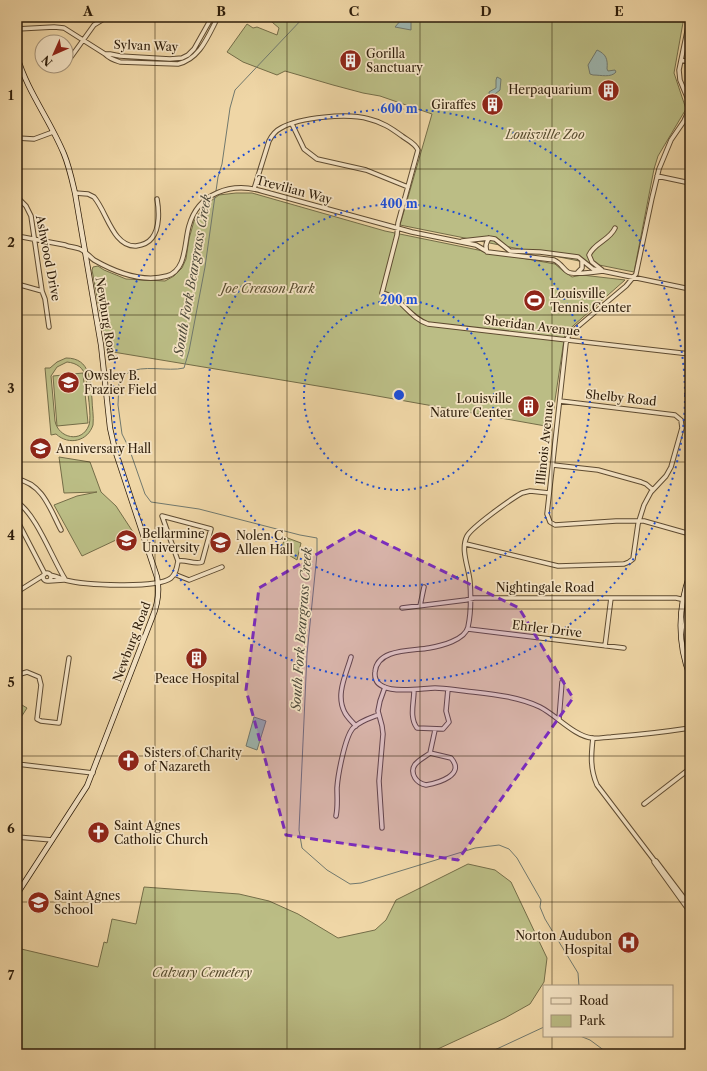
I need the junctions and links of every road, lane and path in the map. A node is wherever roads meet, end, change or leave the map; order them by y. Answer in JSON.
{"nodes":[{"id":1,"x":107,"y":17,"type":"edge"},
{"id":2,"x":212,"y":17,"type":"edge"},
{"id":3,"x":218,"y":17,"type":"edge"},
{"id":4,"x":690,"y":17,"type":"edge"},
{"id":5,"x":17,"y":29,"type":"edge"},
{"id":6,"x":84,"y":39,"type":"junction"},
{"id":7,"x":74,"y":53,"type":"edge"},
{"id":8,"x":105,"y":54,"type":"junction"},
{"id":9,"x":17,"y":56,"type":"edge"},
{"id":10,"x":127,"y":56,"type":"junction"},
{"id":11,"x":680,"y":60,"type":"junction"},
{"id":12,"x":126,"y":62,"type":"junction"},
{"id":13,"x":690,"y":62,"type":"edge"},
{"id":14,"x":292,"y":124,"type":"junction"},
{"id":15,"x":54,"y":132,"type":"junction"},
{"id":16,"x":17,"y":138,"type":"edge"},
{"id":17,"x":657,"y":176,"type":"junction"},
{"id":18,"x":690,"y":183,"type":"edge"},
{"id":19,"x":408,"y":187,"type":"junction"},
{"id":20,"x":254,"y":189,"type":"junction"},
{"id":21,"x":75,"y":193,"type":"junction"},
{"id":22,"x":17,"y":197,"type":"edge"},
{"id":23,"x":156,"y":199,"type":"dead end"},
{"id":24,"x":397,"y":228,"type":"junction"},
{"id":25,"x":615,"y":228,"type":"dead end"},
{"id":26,"x":17,"y":236,"type":"edge"},
{"id":27,"x":489,"y":238,"type":"junction"},
{"id":28,"x":34,"y":239,"type":"junction"},
{"id":29,"x":456,"y":241,"type":"junction"},
{"id":30,"x":85,"y":252,"type":"junction"},
{"id":31,"x":488,"y":252,"type":"junction"},
{"id":32,"x":582,"y":261,"type":"junction"},
{"id":33,"x":603,"y":271,"type":"junction"},
{"id":34,"x":578,"y":273,"type":"junction"},
{"id":35,"x":634,"y":277,"type":"junction"},
{"id":36,"x":17,"y":284,"type":"edge"},
{"id":37,"x":690,"y":290,"type":"edge"},
{"id":38,"x":42,"y":291,"type":"junction"},
{"id":39,"x":49,"y":327,"type":"dead end"},
{"id":40,"x":566,"y":340,"type":"junction"},
{"id":41,"x":690,"y":354,"type":"edge"},
{"id":42,"x":560,"y":402,"type":"junction"},
{"id":43,"x":553,"y":465,"type":"junction"},
{"id":44,"x":17,"y":479,"type":"edge"},
{"id":45,"x":653,"y":490,"type":"junction"},
{"id":46,"x":549,"y":493,"type":"junction"},
{"id":47,"x":17,"y":502,"type":"edge"},
{"id":48,"x":17,"y":520,"type":"edge"},
{"id":49,"x":639,"y":521,"type":"junction"},
{"id":50,"x":61,"y":530,"type":"dead end"},
{"id":51,"x":690,"y":534,"type":"edge"},
{"id":52,"x":466,"y":544,"type":"junction"},
{"id":53,"x":178,"y":561,"type":"junction"},
{"id":54,"x":222,"y":566,"type":"dead end"},
{"id":55,"x":44,"y":574,"type":"junction"},
{"id":56,"x":50,"y":574,"type":"junction"},
{"id":57,"x":174,"y":574,"type":"junction"},
{"id":58,"x":690,"y":574,"type":"edge"},
{"id":59,"x":65,"y":580,"type":"junction"},
{"id":60,"x":47,"y":581,"type":"junction"},
{"id":61,"x":158,"y":582,"type":"junction"},
{"id":62,"x":33,"y":583,"type":"junction"},
{"id":63,"x":424,"y":587,"type":"dead end"},
{"id":64,"x":690,"y":590,"type":"edge"},
{"id":65,"x":17,"y":592,"type":"edge"},
{"id":66,"x":611,"y":598,"type":"junction"},
{"id":67,"x":470,"y":599,"type":"junction"},
{"id":68,"x":688,"y":601,"type":"edge"},
{"id":69,"x":420,"y":606,"type":"junction"},
{"id":70,"x":402,"y":608,"type":"dead end"},
{"id":71,"x":468,"y":629,"type":"junction"},
{"id":72,"x":605,"y":646,"type":"junction"},
{"id":73,"x":624,"y":648,"type":"dead end"},
{"id":74,"x":351,"y":657,"type":"dead end"},
{"id":75,"x":70,"y":658,"type":"dead end"},
{"id":76,"x":690,"y":660,"type":"edge"},
{"id":77,"x":17,"y":675,"type":"edge"},
{"id":78,"x":690,"y":676,"type":"edge"},
{"id":79,"x":562,"y":682,"type":"dead end"},
{"id":80,"x":385,"y":687,"type":"junction"},
{"id":81,"x":448,"y":689,"type":"junction"},
{"id":82,"x":414,"y":690,"type":"junction"},
{"id":83,"x":378,"y":715,"type":"junction"},
{"id":84,"x":559,"y":719,"type":"junction"},
{"id":85,"x":356,"y":726,"type":"junction"},
{"id":86,"x":690,"y":728,"type":"edge"},
{"id":87,"x":435,"y":730,"type":"junction"},
{"id":88,"x":593,"y":738,"type":"junction"},
{"id":89,"x":430,"y":753,"type":"junction"},
{"id":90,"x":17,"y":764,"type":"edge"},
{"id":91,"x":690,"y":772,"type":"edge"},
{"id":92,"x":93,"y":773,"type":"junction"},
{"id":93,"x":644,"y":804,"type":"dead end"},
{"id":94,"x":336,"y":816,"type":"dead end"},
{"id":95,"x":382,"y":828,"type":"dead end"},
{"id":96,"x":17,"y":837,"type":"edge"},
{"id":97,"x":52,"y":840,"type":"junction"},
{"id":98,"x":654,"y":860,"type":"junction"},
{"id":99,"x":18,"y":892,"type":"edge"},
{"id":100,"x":690,"y":906,"type":"edge"},
{"id":101,"x":690,"y":912,"type":"edge"}],
"edges":[{"from":1,"to":6,"type":"street"},
{"from":2,"to":10,"type":"street","name":"Sylvan Way"},
{"from":3,"to":12,"type":"street","name":"Sylvan Way"},
{"from":4,"to":11,"type":"street"},
{"from":5,"to":6,"type":"street","name":"Sylvan Way"},
{"from":6,"to":7,"type":"street"},
{"from":6,"to":8,"type":"street","name":"Sylvan Way"},
{"from":8,"to":10,"type":"street","name":"Sylvan Way"},
{"from":8,"to":12,"type":"street","name":"Sylvan Way"},
{"from":9,"to":15,"type":"main road","name":"Newburg Road"},
{"from":10,"to":12,"type":"street"},
{"from":11,"to":13,"type":"street"},
{"from":11,"to":17,"type":"street"},
{"from":14,"to":19,"type":"street"},
{"from":14,"to":19,"type":"street"},
{"from":14,"to":20,"type":"street"},
{"from":15,"to":16,"type":"street"},
{"from":15,"to":21,"type":"main road","name":"Newburg Road"},
{"from":17,"to":18,"type":"street"},
{"from":17,"to":35,"type":"street"},
{"from":19,"to":24,"type":"street"},
{"from":20,"to":24,"type":"street","name":"Trevilian Way"},
{"from":20,"to":30,"type":"street","name":"Trevilian Way"},
{"from":21,"to":23,"type":"street"},
{"from":21,"to":30,"type":"main road","name":"Newburg Road"},
{"from":22,"to":28,"type":"street","name":"Ashwood Drive"},
{"from":24,"to":29,"type":"street","name":"Trevilian Way"},
{"from":24,"to":40,"type":"street","name":"Sheridan Avenue"},
{"from":25,"to":33,"type":"street"},
{"from":26,"to":28,"type":"street","name":"Trevilian Way"},
{"from":27,"to":29,"type":"street","name":"Trevilian Way"},
{"from":27,"to":31,"type":"street"},
{"from":27,"to":32,"type":"street","name":"Trevilian Way"},
{"from":28,"to":30,"type":"street","name":"Trevilian Way"},
{"from":28,"to":38,"type":"street","name":"Ashwood Drive"},
{"from":29,"to":31,"type":"street","name":"Trevilian Way"},
{"from":30,"to":61,"type":"main road","name":"Newburg Road"},
{"from":31,"to":34,"type":"street","name":"Trevilian Way"},
{"from":32,"to":33,"type":"street","name":"Trevilian Way"},
{"from":32,"to":34,"type":"street"},
{"from":33,"to":34,"type":"street","name":"Trevilian Way"},
{"from":33,"to":35,"type":"street","name":"Trevilian Way"},
{"from":35,"to":37,"type":"street","name":"Trevilian Way"},
{"from":35,"to":40,"type":"street"},
{"from":36,"to":38,"type":"street"},
{"from":38,"to":39,"type":"street","name":"Ashwood Drive"},
{"from":40,"to":41,"type":"street","name":"Sheridan Avenue"},
{"from":40,"to":42,"type":"street","name":"Illinois Avenue"},
{"from":42,"to":43,"type":"street","name":"Illinois Avenue"},
{"from":42,"to":45,"type":"street","name":"Shelby Road"},
{"from":43,"to":45,"type":"street"},
{"from":43,"to":46,"type":"street","name":"Illinois Avenue"},
{"from":44,"to":50,"type":"street"},
{"from":45,"to":49,"type":"street"},
{"from":46,"to":49,"type":"street"},
{"from":46,"to":52,"type":"street","name":"Illinois Avenue"},
{"from":47,"to":59,"type":"street"},
{"from":48,"to":55,"type":"street"},
{"from":49,"to":51,"type":"street"},
{"from":49,"to":52,"type":"street"},
{"from":52,"to":67,"type":"street"},
{"from":53,"to":53,"type":"street"},
{"from":53,"to":57,"type":"street"},
{"from":54,"to":57,"type":"street"},
{"from":55,"to":56,"type":"street"},
{"from":55,"to":60,"type":"street"},
{"from":55,"to":62,"type":"street"},
{"from":56,"to":59,"type":"street"},
{"from":56,"to":60,"type":"street"},
{"from":57,"to":61,"type":"street"},
{"from":58,"to":68,"type":"main road"},
{"from":59,"to":60,"type":"street"},
{"from":59,"to":61,"type":"street"},
{"from":60,"to":62,"type":"street"},
{"from":61,"to":92,"type":"main road","name":"Newburg Road"},
{"from":62,"to":65,"type":"street"},
{"from":63,"to":69,"type":"street"},
{"from":64,"to":68,"type":"main road"},
{"from":66,"to":67,"type":"street","name":"Nightingale Road"},
{"from":66,"to":68,"type":"street","name":"Nightingale Road"},
{"from":66,"to":72,"type":"street"},
{"from":67,"to":69,"type":"street","name":"Nightingale Road"},
{"from":67,"to":71,"type":"street"},
{"from":68,"to":76,"type":"main road"},
{"from":68,"to":78,"type":"main road"},
{"from":69,"to":70,"type":"street","name":"Nightingale Road"},
{"from":71,"to":72,"type":"street","name":"Ehrler Drive"},
{"from":71,"to":80,"type":"street"},
{"from":72,"to":73,"type":"street","name":"Ehrler Drive"},
{"from":74,"to":85,"type":"street"},
{"from":75,"to":77,"type":"street"},
{"from":79,"to":84,"type":"street"},
{"from":80,"to":82,"type":"street"},
{"from":80,"to":83,"type":"street"},
{"from":81,"to":82,"type":"street"},
{"from":81,"to":84,"type":"street"},
{"from":81,"to":87,"type":"street"},
{"from":82,"to":87,"type":"street"},
{"from":83,"to":85,"type":"street"},
{"from":83,"to":95,"type":"street"},
{"from":84,"to":88,"type":"street"},
{"from":85,"to":94,"type":"street"},
{"from":86,"to":88,"type":"street"},
{"from":87,"to":89,"type":"street"},
{"from":88,"to":98,"type":"street"},
{"from":89,"to":89,"type":"street"},
{"from":90,"to":92,"type":"street"},
{"from":91,"to":93,"type":"street"},
{"from":92,"to":97,"type":"main road","name":"Newburg Road"},
{"from":96,"to":97,"type":"street"},
{"from":97,"to":99,"type":"main road","name":"Newburg Road"},
{"from":98,"to":100,"type":"street"},
{"from":98,"to":101,"type":"street"}]}
